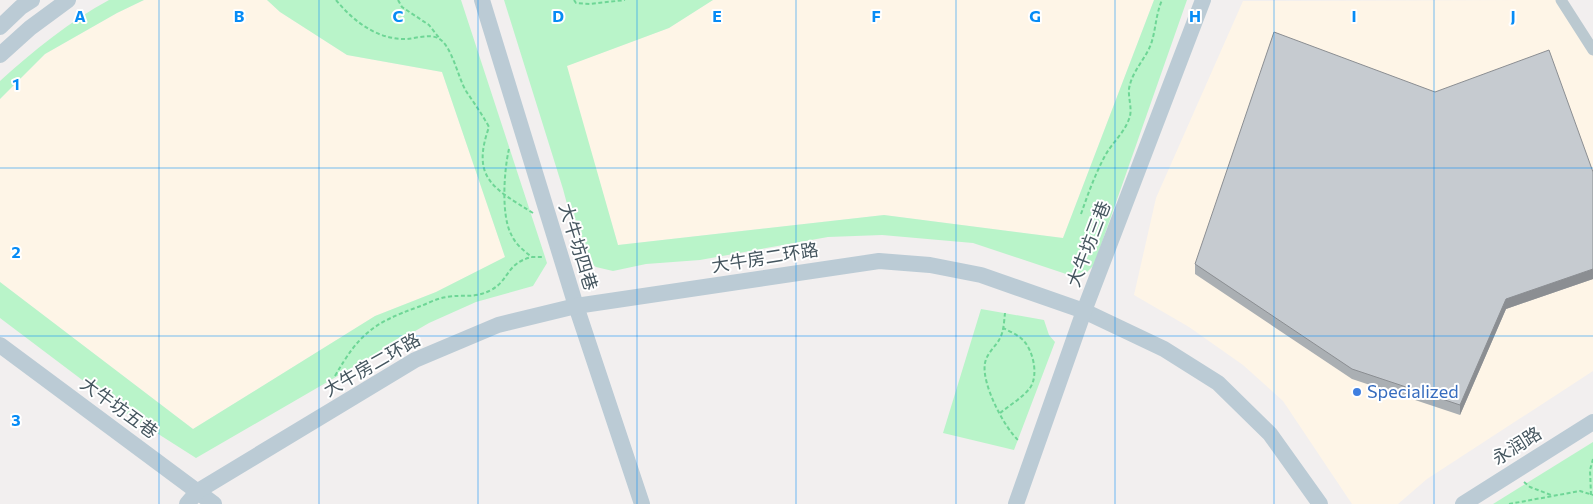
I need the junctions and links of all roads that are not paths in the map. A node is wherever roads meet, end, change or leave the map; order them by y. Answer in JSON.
{"nodes":[{"id":1,"x":32,"y":0,"type":"edge"},
{"id":2,"x":68,"y":0,"type":"edge"},
{"id":3,"x":482,"y":0,"type":"edge"},
{"id":4,"x":1202,"y":0,"type":"edge"},
{"id":5,"x":1561,"y":0,"type":"edge"},
{"id":6,"x":0,"y":27,"type":"edge"},
{"id":7,"x":1593,"y":50,"type":"edge"},
{"id":8,"x":0,"y":55,"type":"edge"},
{"id":9,"x":576,"y":306,"type":"junction"},
{"id":10,"x":1084,"y":311,"type":"junction"},
{"id":11,"x":0,"y":345,"type":"edge"},
{"id":12,"x":1593,"y":422,"type":"edge"},
{"id":13,"x":198,"y":491,"type":"junction"},
{"id":14,"x":187,"y":504,"type":"edge"},
{"id":15,"x":214,"y":504,"type":"edge"},
{"id":16,"x":642,"y":504,"type":"edge"},
{"id":17,"x":1016,"y":504,"type":"edge"},
{"id":18,"x":1320,"y":504,"type":"edge"},
{"id":19,"x":1462,"y":504,"type":"edge"}],
"edges":[{"from":1,"to":6,"type":"street"},
{"from":2,"to":8,"type":"street"},
{"from":3,"to":9,"type":"street","name":"大牛坊四巷"},
{"from":4,"to":10,"type":"street","name":"大牛坊三巷"},
{"from":5,"to":7,"type":"street"},
{"from":9,"to":10,"type":"street","name":"大牛房二环路"},
{"from":9,"to":13,"type":"street","name":"大牛房二环路"},
{"from":9,"to":16,"type":"street","name":"大牛坊四巷"},
{"from":10,"to":17,"type":"street","name":"大牛坊三巷"},
{"from":10,"to":18,"type":"street","name":"大牛房二环路"},
{"from":11,"to":13,"type":"street","name":"大牛坊五巷"},
{"from":12,"to":19,"type":"street","name":"永润路"},
{"from":13,"to":14,"type":"street","name":"大牛房二环路"},
{"from":13,"to":15,"type":"street","name":"大牛坊五巷"}]}
